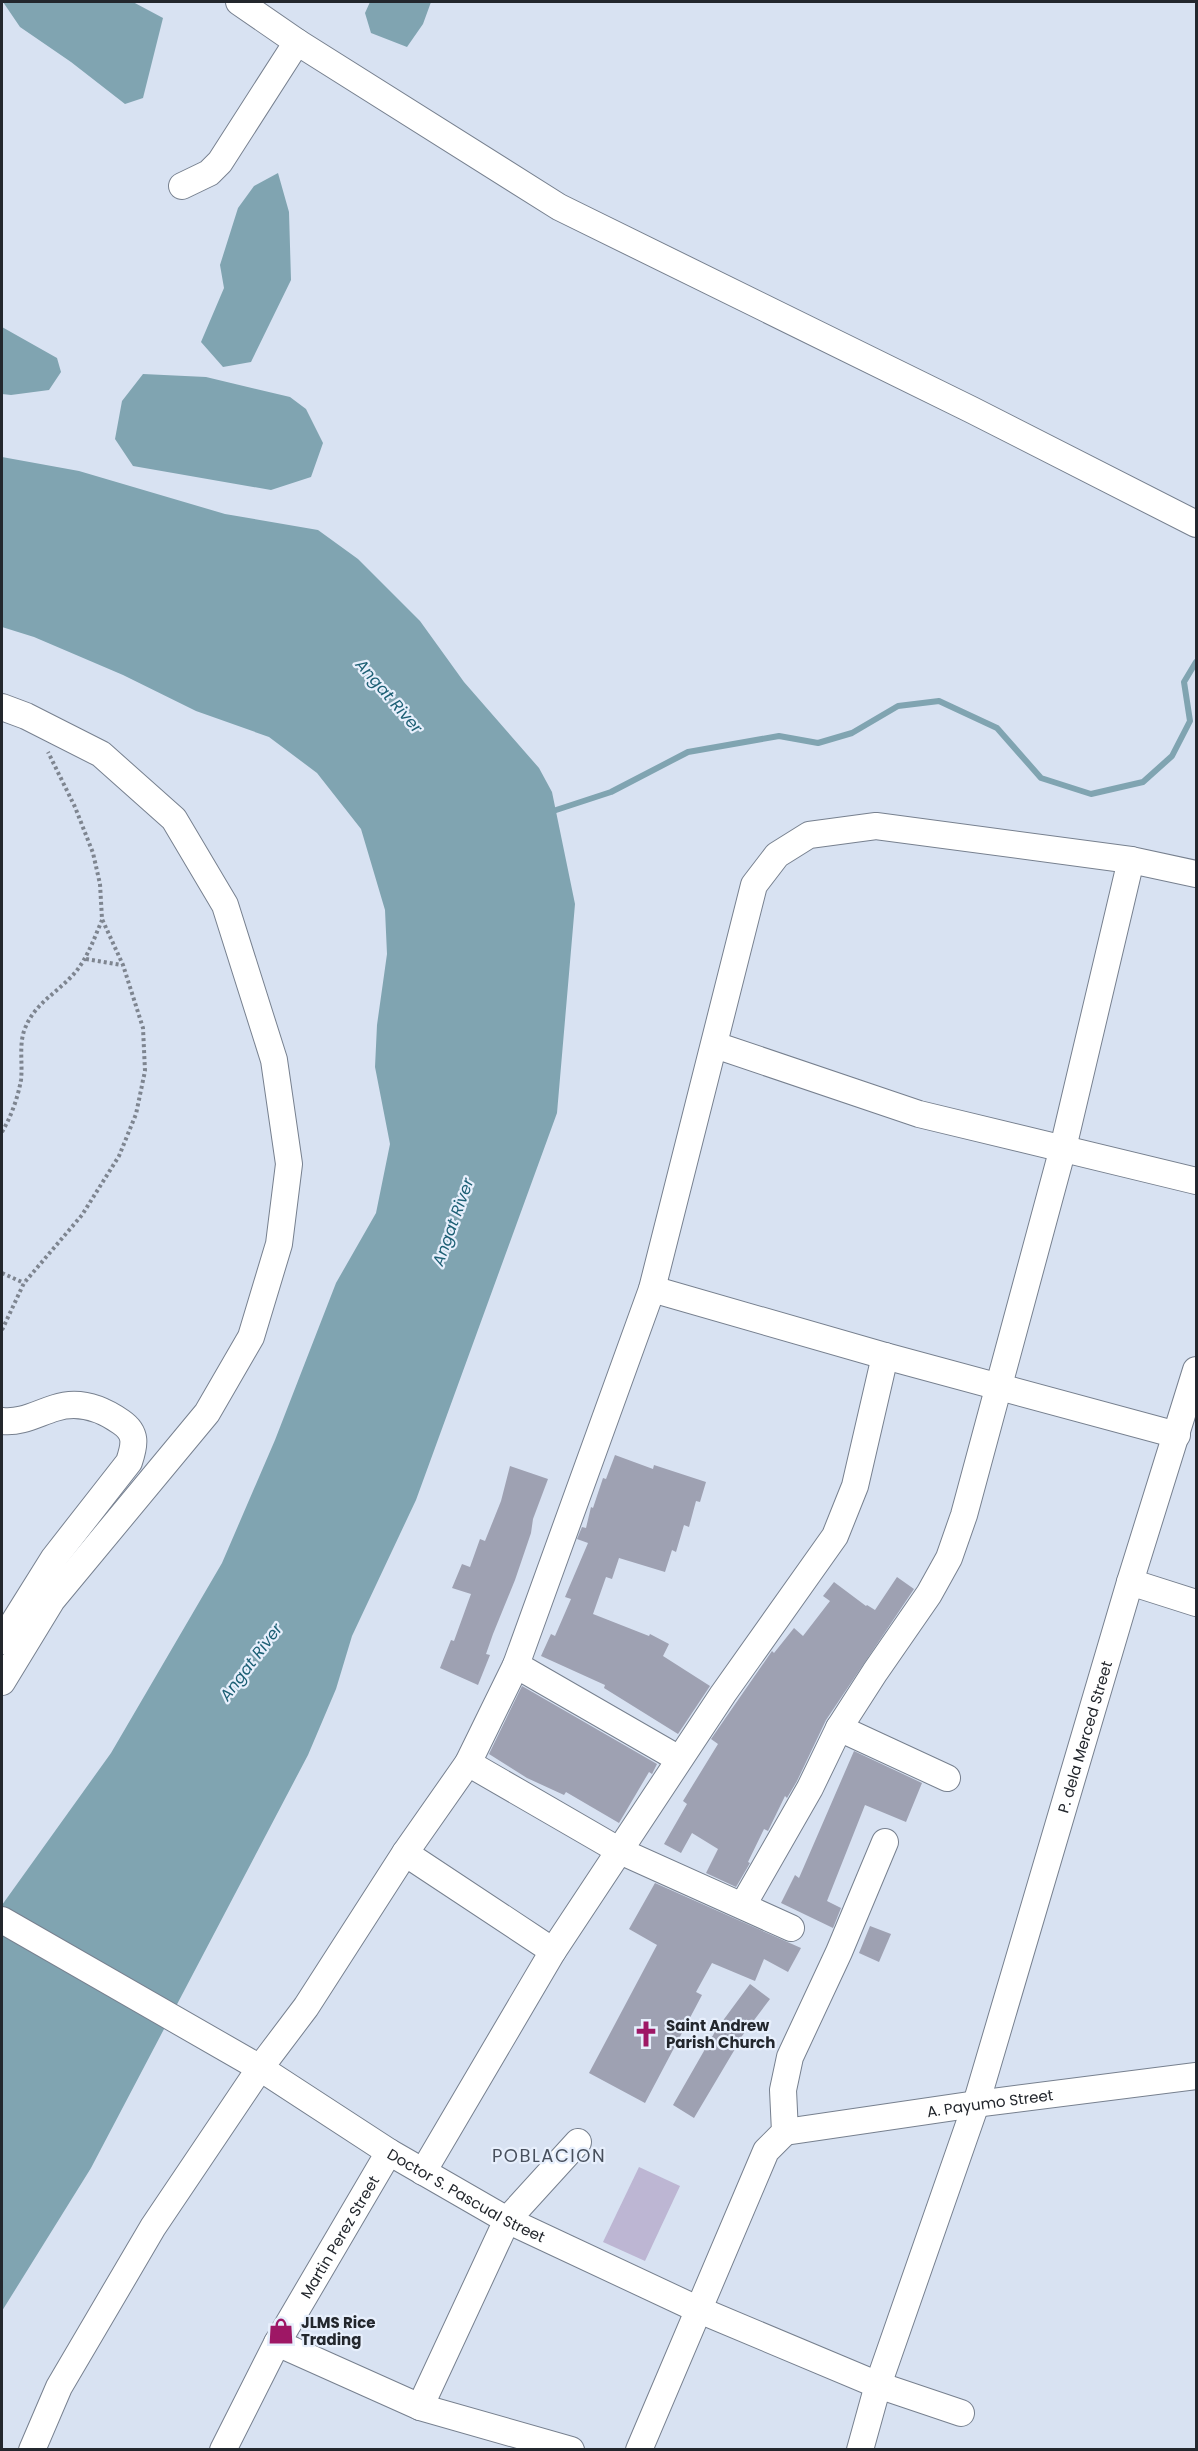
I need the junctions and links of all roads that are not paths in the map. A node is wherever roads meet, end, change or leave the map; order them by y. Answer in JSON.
{"nodes":[{"id":1,"x":239,"y":2,"type":"edge"},
{"id":2,"x":297,"y":42,"type":"junction"},
{"id":3,"x":182,"y":186,"type":"dead end"},
{"id":4,"x":1197,"y":524,"type":"edge"},
{"id":5,"x":2,"y":707,"type":"edge"},
{"id":6,"x":1131,"y":860,"type":"junction"},
{"id":7,"x":1197,"y":874,"type":"edge"},
{"id":8,"x":715,"y":1045,"type":"junction"},
{"id":9,"x":1063,"y":1148,"type":"junction"},
{"id":10,"x":1197,"y":1181,"type":"edge"},
{"id":11,"x":652,"y":1289,"type":"junction"},
{"id":12,"x":885,"y":1356,"type":"junction"},
{"id":13,"x":1197,"y":1370,"type":"edge"},
{"id":14,"x":998,"y":1387,"type":"junction"},
{"id":15,"x":2,"y":1422,"type":"edge"},
{"id":16,"x":1177,"y":1435,"type":"junction"},
{"id":17,"x":1130,"y":1582,"type":"junction"},
{"id":18,"x":1197,"y":1603,"type":"edge"},
{"id":19,"x":2,"y":1641,"type":"edge"},
{"id":20,"x":516,"y":1665,"type":"junction"},
{"id":21,"x":2,"y":1682,"type":"edge"},
{"id":22,"x":839,"y":1728,"type":"junction"},
{"id":23,"x":680,"y":1759,"type":"junction"},
{"id":24,"x":468,"y":1763,"type":"junction"},
{"id":25,"x":947,"y":1778,"type":"dead end"},
{"id":26,"x":885,"y":1842,"type":"dead end"},
{"id":27,"x":620,"y":1851,"type":"junction"},
{"id":28,"x":405,"y":1853,"type":"junction"},
{"id":29,"x":743,"y":1905,"type":"junction"},
{"id":30,"x":2,"y":1920,"type":"edge"},
{"id":31,"x":791,"y":1928,"type":"dead end"},
{"id":32,"x":553,"y":1951,"type":"junction"},
{"id":33,"x":260,"y":2068,"type":"junction"},
{"id":34,"x":1197,"y":2076,"type":"edge"},
{"id":35,"x":976,"y":2104,"type":"junction"},
{"id":36,"x":784,"y":2132,"type":"junction"},
{"id":37,"x":578,"y":2142,"type":"dead end"},
{"id":38,"x":389,"y":2152,"type":"junction"},
{"id":39,"x":423,"y":2172,"type":"junction"},
{"id":40,"x":507,"y":2220,"type":"junction"},
{"id":41,"x":697,"y":2309,"type":"junction"},
{"id":42,"x":277,"y":2343,"type":"junction"},
{"id":43,"x":878,"y":2385,"type":"junction"},
{"id":44,"x":420,"y":2407,"type":"junction"},
{"id":45,"x":961,"y":2413,"type":"dead end"},
{"id":46,"x":32,"y":2450,"type":"edge"},
{"id":47,"x":223,"y":2450,"type":"edge"},
{"id":48,"x":571,"y":2450,"type":"edge"},
{"id":49,"x":639,"y":2450,"type":"edge"},
{"id":50,"x":860,"y":2450,"type":"edge"}],
"edges":[{"from":1,"to":2,"type":"street"},
{"from":2,"to":3,"type":"street"},
{"from":2,"to":4,"type":"street"},
{"from":5,"to":21,"type":"street"},
{"from":6,"to":7,"type":"street"},
{"from":6,"to":8,"type":"street"},
{"from":6,"to":9,"type":"street"},
{"from":8,"to":9,"type":"street"},
{"from":8,"to":11,"type":"street"},
{"from":9,"to":10,"type":"street"},
{"from":9,"to":14,"type":"street"},
{"from":11,"to":12,"type":"street"},
{"from":11,"to":20,"type":"street"},
{"from":12,"to":14,"type":"street"},
{"from":12,"to":23,"type":"street"},
{"from":13,"to":16,"type":"street","name":"P. dela Merced Street"},
{"from":14,"to":16,"type":"street"},
{"from":14,"to":22,"type":"street"},
{"from":15,"to":19,"type":"street"},
{"from":16,"to":17,"type":"street","name":"P. dela Merced Street"},
{"from":17,"to":18,"type":"street"},
{"from":17,"to":35,"type":"street","name":"P. dela Merced Street"},
{"from":20,"to":23,"type":"street"},
{"from":20,"to":24,"type":"street"},
{"from":22,"to":25,"type":"street"},
{"from":22,"to":29,"type":"street"},
{"from":23,"to":27,"type":"street"},
{"from":24,"to":27,"type":"street"},
{"from":24,"to":28,"type":"street"},
{"from":26,"to":36,"type":"street"},
{"from":27,"to":29,"type":"street"},
{"from":27,"to":32,"type":"street"},
{"from":28,"to":32,"type":"street"},
{"from":28,"to":33,"type":"street"},
{"from":29,"to":31,"type":"street"},
{"from":30,"to":33,"type":"street","name":"Doctor S. Pascual Street"},
{"from":32,"to":39,"type":"street"},
{"from":33,"to":38,"type":"street","name":"Doctor S. Pascual Street"},
{"from":33,"to":46,"type":"street"},
{"from":34,"to":35,"type":"street","name":"A. Payumo Street"},
{"from":35,"to":36,"type":"street","name":"A. Payumo Street"},
{"from":35,"to":43,"type":"street","name":"P. dela Merced Street"},
{"from":36,"to":41,"type":"street"},
{"from":37,"to":40,"type":"street"},
{"from":38,"to":39,"type":"street","name":"Doctor S. Pascual Street"},
{"from":38,"to":42,"type":"street","name":"Martin Perez Street"},
{"from":39,"to":40,"type":"street","name":"Doctor S. Pascual Street"},
{"from":40,"to":41,"type":"street","name":"Doctor S. Pascual Street"},
{"from":40,"to":44,"type":"street"},
{"from":41,"to":43,"type":"street","name":"Doctor S. Pascual Street"},
{"from":41,"to":49,"type":"street"},
{"from":42,"to":44,"type":"street"},
{"from":42,"to":47,"type":"street","name":"Martin Perez Street"},
{"from":43,"to":45,"type":"street","name":"Doctor S. Pascual Street"},
{"from":43,"to":50,"type":"street","name":"P. dela Merced Street"},
{"from":44,"to":48,"type":"street"}]}
